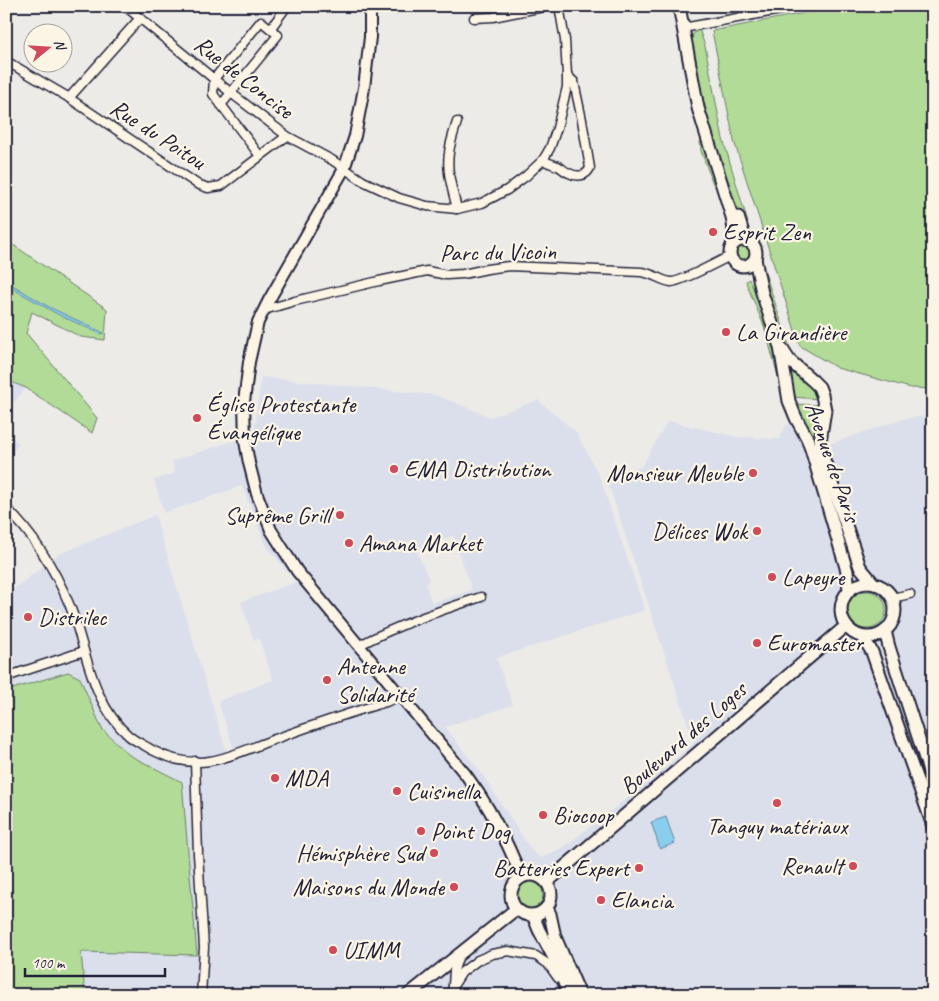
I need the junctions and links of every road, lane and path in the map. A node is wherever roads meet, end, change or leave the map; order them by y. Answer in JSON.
{"nodes":[{"id":1,"x":125,"y":6,"type":"edge"},
{"id":2,"x":287,"y":6,"type":"edge"},
{"id":3,"x":370,"y":6,"type":"edge"},
{"id":4,"x":549,"y":6,"type":"edge"},
{"id":5,"x":559,"y":6,"type":"edge"},
{"id":6,"x":679,"y":6,"type":"edge"},
{"id":7,"x":686,"y":6,"type":"edge"},
{"id":8,"x":786,"y":10,"type":"dead end"},
{"id":9,"x":140,"y":18,"type":"junction"},
{"id":10,"x":474,"y":18,"type":"dead end"},
{"id":11,"x":270,"y":28,"type":"junction"},
{"id":12,"x":686,"y":28,"type":"junction"},
{"id":13,"x":6,"y":60,"type":"edge"},
{"id":14,"x":567,"y":75,"type":"junction"},
{"id":15,"x":214,"y":79,"type":"junction"},
{"id":16,"x":231,"y":93,"type":"junction"},
{"id":17,"x":69,"y":98,"type":"junction"},
{"id":18,"x":221,"y":106,"type":"junction"},
{"id":19,"x":457,"y":122,"type":"dead end"},
{"id":20,"x":287,"y":136,"type":"junction"},
{"id":21,"x":260,"y":156,"type":"junction"},
{"id":22,"x":543,"y":160,"type":"junction"},
{"id":23,"x":344,"y":169,"type":"junction"},
{"id":24,"x":457,"y":208,"type":"junction"},
{"id":25,"x":745,"y":240,"type":"junction"},
{"id":26,"x":733,"y":243,"type":"junction"},
{"id":27,"x":730,"y":256,"type":"junction"},
{"id":28,"x":755,"y":259,"type":"junction"},
{"id":29,"x":742,"y":266,"type":"junction"},
{"id":30,"x":762,"y":293,"type":"junction"},
{"id":31,"x":264,"y":310,"type":"junction"},
{"id":32,"x":780,"y":347,"type":"junction"},
{"id":33,"x":6,"y":508,"type":"edge"},
{"id":34,"x":874,"y":584,"type":"junction"},
{"id":35,"x":850,"y":590,"type":"junction"},
{"id":36,"x":910,"y":594,"type":"dead end"},
{"id":37,"x":481,"y":597,"type":"dead end"},
{"id":38,"x":892,"y":598,"type":"junction"},
{"id":39,"x":846,"y":626,"type":"junction"},
{"id":40,"x":885,"y":631,"type":"junction"},
{"id":41,"x":863,"y":637,"type":"junction"},
{"id":42,"x":358,"y":646,"type":"junction"},
{"id":43,"x":84,"y":650,"type":"junction"},
{"id":44,"x":6,"y":677,"type":"edge"},
{"id":45,"x":400,"y":696,"type":"junction"},
{"id":46,"x":195,"y":762,"type":"junction"},
{"id":47,"x":933,"y":783,"type":"edge"},
{"id":48,"x":933,"y":826,"type":"edge"},
{"id":49,"x":521,"y":877,"type":"junction"},
{"id":50,"x":547,"y":882,"type":"junction"},
{"id":51,"x":546,"y":908,"type":"junction"},
{"id":52,"x":516,"y":909,"type":"junction"},
{"id":53,"x":533,"y":915,"type":"junction"},
{"id":54,"x":460,"y":953,"type":"junction"},
{"id":55,"x":453,"y":986,"type":"junction"},
{"id":56,"x":201,"y":995,"type":"edge"},
{"id":57,"x":408,"y":995,"type":"edge"},
{"id":58,"x":451,"y":995,"type":"edge"},
{"id":59,"x":568,"y":995,"type":"edge"},
{"id":60,"x":580,"y":995,"type":"edge"}],
"edges":[{"from":1,"to":9,"type":"street","name":"Rue de Concise"},
{"from":2,"to":11,"type":"street"},
{"from":3,"to":23,"type":"street"},
{"from":4,"to":10,"type":"street"},
{"from":5,"to":14,"type":"street"},
{"from":6,"to":12,"type":"main road"},
{"from":7,"to":12,"type":"main road"},
{"from":8,"to":12,"type":"street"},
{"from":9,"to":15,"type":"street","name":"Rue de Concise"},
{"from":9,"to":17,"type":"street"},
{"from":11,"to":15,"type":"street"},
{"from":11,"to":16,"type":"street"},
{"from":12,"to":25,"type":"main road"},
{"from":12,"to":26,"type":"main road"},
{"from":13,"to":17,"type":"street","name":"Rue du Poitou"},
{"from":14,"to":22,"type":"street"},
{"from":14,"to":22,"type":"street"},
{"from":15,"to":16,"type":"street","name":"Rue de Concise"},
{"from":15,"to":18,"type":"street"},
{"from":16,"to":18,"type":"street"},
{"from":16,"to":20,"type":"street","name":"Rue de Concise"},
{"from":17,"to":21,"type":"street","name":"Rue du Poitou"},
{"from":18,"to":21,"type":"street"},
{"from":19,"to":24,"type":"street"},
{"from":20,"to":21,"type":"street","name":"Rue du Poitou"},
{"from":20,"to":23,"type":"street","name":"Rue de Concise"},
{"from":22,"to":24,"type":"street","name":"Rue de Concise"},
{"from":23,"to":24,"type":"street","name":"Rue de Concise"},
{"from":23,"to":31,"type":"street"},
{"from":25,"to":26,"type":"main road"},
{"from":25,"to":28,"type":"main road"},
{"from":26,"to":27,"type":"main road"},
{"from":27,"to":29,"type":"main road"},
{"from":27,"to":31,"type":"street","name":"Parc du Vicoin"},
{"from":28,"to":29,"type":"main road"},
{"from":28,"to":30,"type":"main road","name":"Avenue de Paris"},
{"from":29,"to":30,"type":"main road","name":"Avenue de Paris"},
{"from":30,"to":32,"type":"main road","name":"Avenue de Paris"},
{"from":31,"to":42,"type":"street"},
{"from":32,"to":34,"type":"main road","name":"Avenue de Paris"},
{"from":32,"to":35,"type":"main road","name":"Avenue de Paris"},
{"from":33,"to":43,"type":"street"},
{"from":34,"to":35,"type":"main road"},
{"from":34,"to":38,"type":"main road"},
{"from":35,"to":39,"type":"main road"},
{"from":36,"to":38,"type":"street"},
{"from":37,"to":42,"type":"street"},
{"from":38,"to":40,"type":"main road"},
{"from":39,"to":41,"type":"main road"},
{"from":39,"to":50,"type":"main road","name":"Boulevard des Loges"},
{"from":40,"to":41,"type":"main road"},
{"from":40,"to":47,"type":"main road"},
{"from":41,"to":48,"type":"main road"},
{"from":42,"to":45,"type":"street"},
{"from":43,"to":44,"type":"street"},
{"from":43,"to":46,"type":"street"},
{"from":45,"to":46,"type":"street"},
{"from":45,"to":49,"type":"street"},
{"from":46,"to":56,"type":"street"},
{"from":49,"to":50,"type":"main road"},
{"from":49,"to":52,"type":"main road"},
{"from":50,"to":51,"type":"main road"},
{"from":51,"to":53,"type":"main road"},
{"from":51,"to":60,"type":"main road"},
{"from":52,"to":53,"type":"main road"},
{"from":52,"to":54,"type":"main road"},
{"from":53,"to":59,"type":"main road"},
{"from":54,"to":55,"type":"street"},
{"from":54,"to":57,"type":"main road"},
{"from":55,"to":58,"type":"street"},
{"from":55,"to":59,"type":"street"}]}
